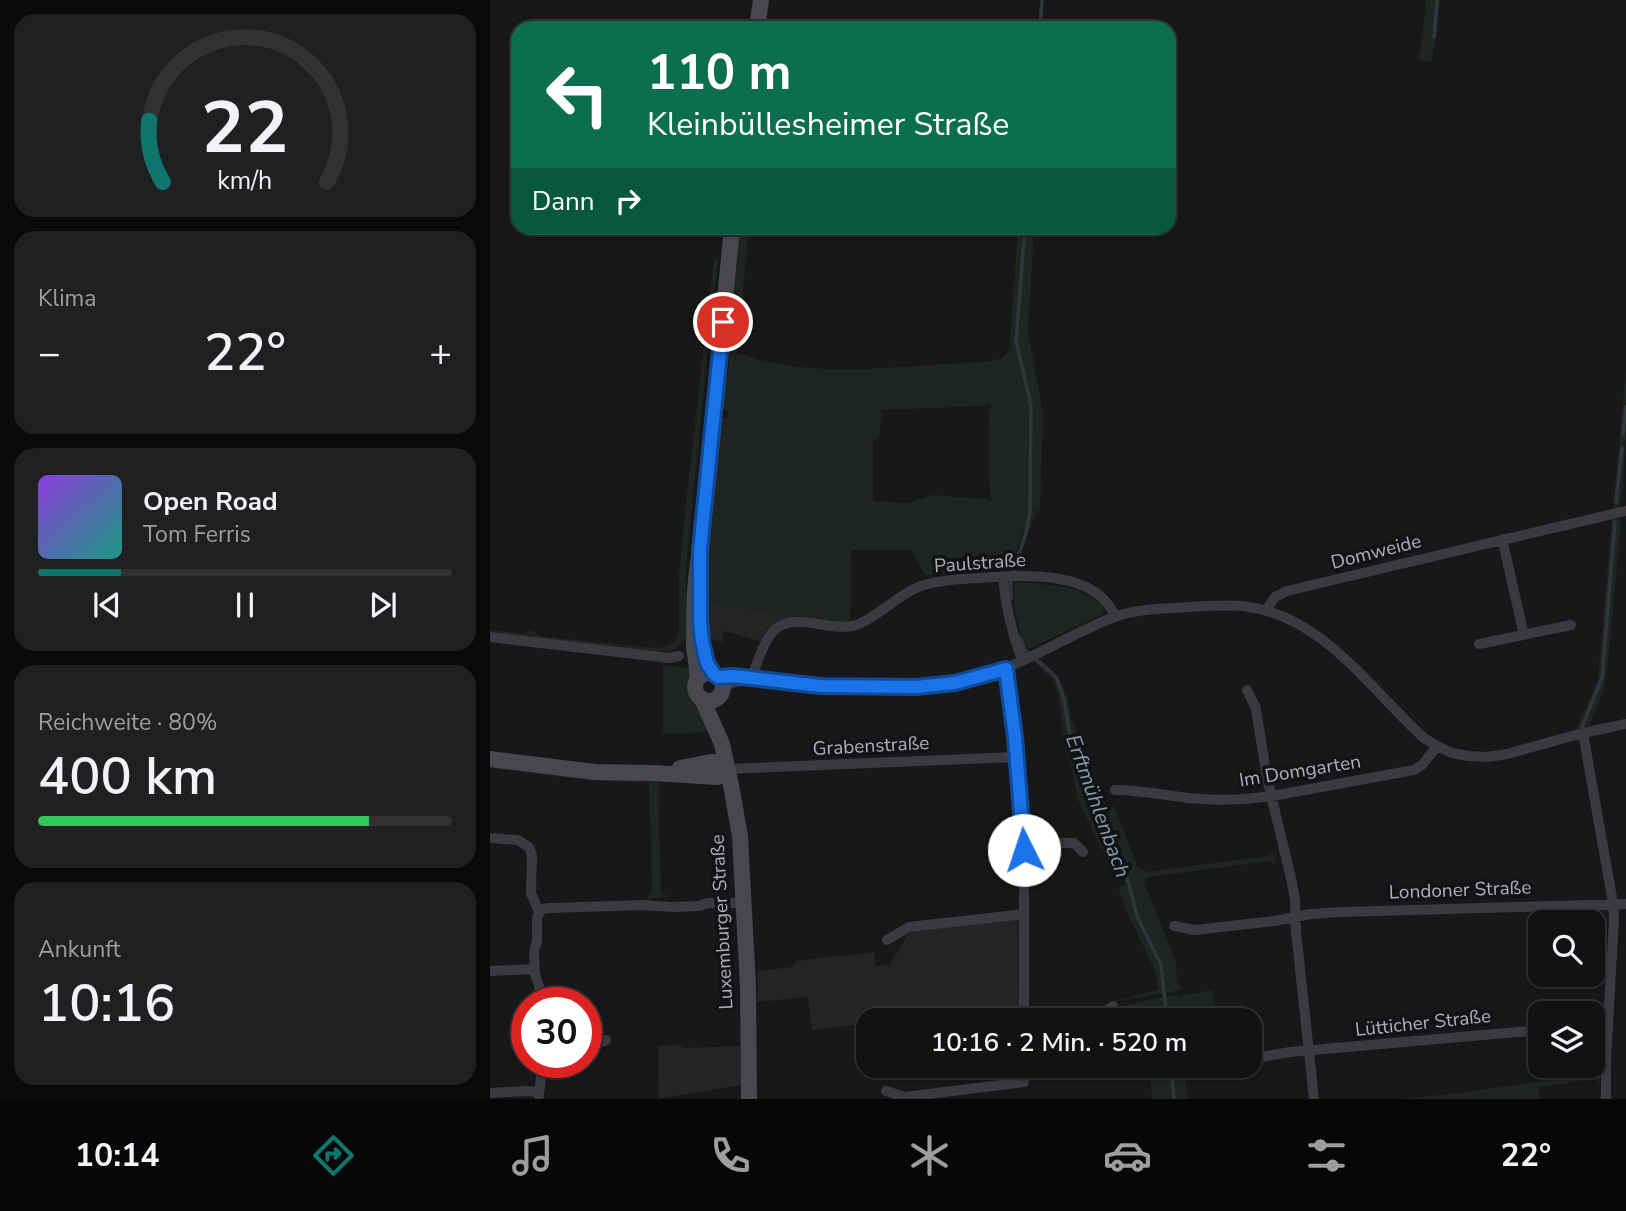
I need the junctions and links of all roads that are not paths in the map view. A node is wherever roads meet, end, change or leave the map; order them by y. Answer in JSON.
{"nodes":[{"id":1,"x":761,"y":0,"type":"edge"},
{"id":2,"x":758,"y":21,"type":"edge"},
{"id":3,"x":731,"y":235,"type":"edge"},
{"id":4,"x":1625,"y":511,"type":"edge"},
{"id":5,"x":1502,"y":540,"type":"junction"},
{"id":6,"x":700,"y":550,"type":"junction"},
{"id":7,"x":1009,"y":576,"type":"junction"},
{"id":8,"x":1266,"y":610,"type":"junction"},
{"id":9,"x":1115,"y":616,"type":"junction"},
{"id":10,"x":1571,"y":625,"type":"dead end"},
{"id":11,"x":1524,"y":635,"type":"junction"},
{"id":12,"x":490,"y":637,"type":"edge"},
{"id":13,"x":1479,"y":644,"type":"dead end"},
{"id":14,"x":679,"y":656,"type":"dead end"},
{"id":15,"x":1028,"y":657,"type":"junction"},
{"id":16,"x":1006,"y":669,"type":"junction"},
{"id":17,"x":751,"y":679,"type":"junction"},
{"id":18,"x":715,"y":687,"type":"junction"},
{"id":19,"x":1247,"y":690,"type":"dead end"},
{"id":20,"x":1626,"y":724,"type":"edge"},
{"id":21,"x":1583,"y":733,"type":"junction"},
{"id":22,"x":1437,"y":746,"type":"junction"},
{"id":23,"x":1016,"y":757,"type":"junction"},
{"id":24,"x":490,"y":760,"type":"edge"},
{"id":25,"x":728,"y":769,"type":"junction"},
{"id":26,"x":1115,"y":790,"type":"dead end"},
{"id":27,"x":1272,"y":796,"type":"junction"},
{"id":28,"x":490,"y":838,"type":"edge"},
{"id":29,"x":1024,"y":843,"type":"junction"},
{"id":30,"x":1083,"y":852,"type":"dead end"},
{"id":31,"x":744,"y":903,"type":"junction"},
{"id":32,"x":1613,"y":903,"type":"junction"},
{"id":33,"x":1626,"y":904,"type":"edge"},
{"id":34,"x":1024,"y":914,"type":"junction"},
{"id":35,"x":538,"y":915,"type":"junction"},
{"id":36,"x":1296,"y":917,"type":"junction"},
{"id":37,"x":1174,"y":926,"type":"dead end"},
{"id":38,"x":887,"y":940,"type":"dead end"},
{"id":39,"x":535,"y":969,"type":"junction"},
{"id":40,"x":490,"y":971,"type":"edge"},
{"id":41,"x":539,"y":987,"type":"edge"},
{"id":42,"x":1113,"y":1006,"type":"dead end"},
{"id":43,"x":1025,"y":1008,"type":"edge"},
{"id":44,"x":1110,"y":1008,"type":"edge"},
{"id":45,"x":1528,"y":1031,"type":"edge"},
{"id":46,"x":607,"y":1040,"type":"dead end"},
{"id":47,"x":602,"y":1042,"type":"edge"},
{"id":48,"x":1309,"y":1051,"type":"junction"},
{"id":49,"x":1262,"y":1057,"type":"edge"},
{"id":50,"x":541,"y":1078,"type":"edge"},
{"id":51,"x":1024,"y":1078,"type":"edge"},
{"id":52,"x":886,"y":1091,"type":"dead end"},
{"id":53,"x":490,"y":1093,"type":"edge"},
{"id":54,"x":539,"y":1096,"type":"edge"},
{"id":55,"x":750,"y":1099,"type":"edge"},
{"id":56,"x":1314,"y":1099,"type":"edge"},
{"id":57,"x":1606,"y":1099,"type":"edge"}],
"edges":[{"from":1,"to":2,"type":"street"},
{"from":3,"to":6,"type":"street","name":"Luxemburger Straße"},
{"from":4,"to":5,"type":"street","name":"Domweide"},
{"from":5,"to":8,"type":"street","name":"Domweide"},
{"from":5,"to":11,"type":"street"},
{"from":6,"to":18,"type":"street","name":"Luxemburger Straße"},
{"from":6,"to":18,"type":"street","name":"Luxemburger Straße"},
{"from":7,"to":9,"type":"street","name":"Paulstraße"},
{"from":7,"to":15,"type":"street"},
{"from":7,"to":17,"type":"street","name":"Paulstraße"},
{"from":8,"to":9,"type":"street"},
{"from":8,"to":22,"type":"street"},
{"from":9,"to":15,"type":"street"},
{"from":10,"to":11,"type":"street"},
{"from":11,"to":13,"type":"street"},
{"from":12,"to":14,"type":"street"},
{"from":15,"to":16,"type":"street"},
{"from":16,"to":17,"type":"street"},
{"from":16,"to":23,"type":"street"},
{"from":17,"to":18,"type":"street"},
{"from":18,"to":25,"type":"street","name":"Luxemburger Straße"},
{"from":19,"to":27,"type":"street"},
{"from":20,"to":21,"type":"street"},
{"from":21,"to":22,"type":"street"},
{"from":21,"to":32,"type":"street"},
{"from":22,"to":27,"type":"street","name":"Im Domgarten"},
{"from":23,"to":25,"type":"street","name":"Grabenstraße"},
{"from":23,"to":29,"type":"street"},
{"from":24,"to":25,"type":"street"},
{"from":25,"to":31,"type":"street","name":"Luxemburger Straße"},
{"from":26,"to":27,"type":"street","name":"Im Domgarten"},
{"from":27,"to":36,"type":"street"},
{"from":28,"to":35,"type":"street"},
{"from":29,"to":30,"type":"street"},
{"from":29,"to":34,"type":"street"},
{"from":31,"to":35,"type":"street"},
{"from":31,"to":55,"type":"street","name":"Luxemburger Straße"},
{"from":32,"to":33,"type":"street","name":"Londoner Straße"},
{"from":32,"to":36,"type":"street","name":"Londoner Straße"},
{"from":32,"to":57,"type":"street"},
{"from":34,"to":38,"type":"street"},
{"from":34,"to":43,"type":"street"},
{"from":35,"to":39,"type":"street"},
{"from":36,"to":37,"type":"street","name":"Londoner Straße"},
{"from":36,"to":48,"type":"street"},
{"from":39,"to":40,"type":"street"},
{"from":39,"to":41,"type":"street"},
{"from":42,"to":44,"type":"street"},
{"from":45,"to":48,"type":"street","name":"Lütticher Straße"},
{"from":46,"to":47,"type":"street"},
{"from":48,"to":49,"type":"street","name":"Lütticher Straße"},
{"from":48,"to":56,"type":"street"},
{"from":50,"to":54,"type":"street"},
{"from":51,"to":52,"type":"street"},
{"from":53,"to":54,"type":"street"}]}
